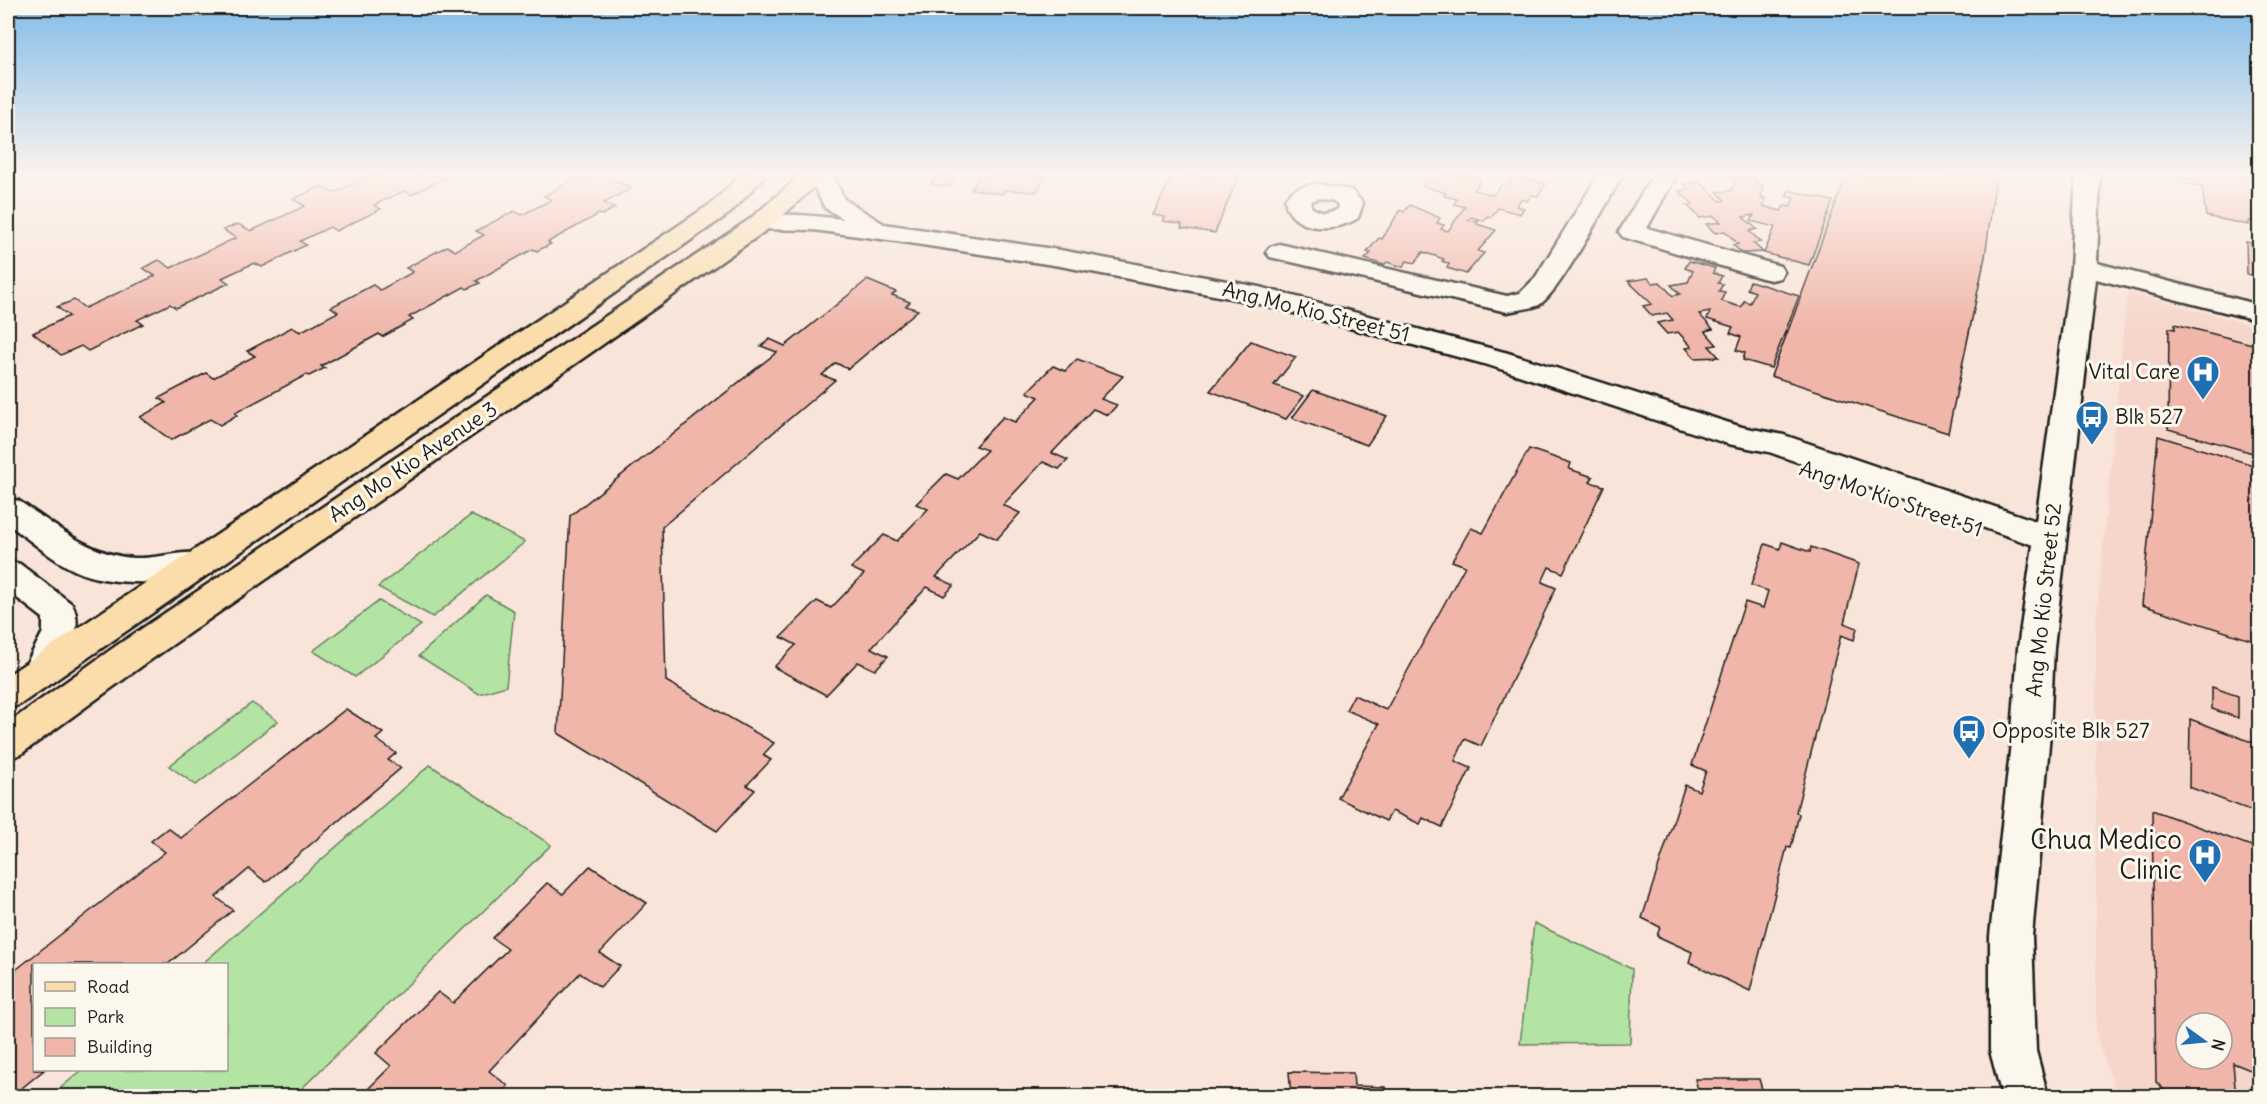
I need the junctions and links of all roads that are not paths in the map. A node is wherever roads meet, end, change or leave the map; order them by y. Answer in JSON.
{"nodes":[{"id":1,"x":692,"y":228,"type":"edge"},
{"id":2,"x":754,"y":228,"type":"edge"},
{"id":3,"x":852,"y":228,"type":"edge"},
{"id":4,"x":876,"y":228,"type":"edge"},
{"id":5,"x":1294,"y":228,"type":"edge"},
{"id":6,"x":1579,"y":228,"type":"edge"},
{"id":7,"x":1635,"y":228,"type":"edge"},
{"id":8,"x":2086,"y":228,"type":"edge"},
{"id":9,"x":882,"y":231,"type":"junction"},
{"id":10,"x":1279,"y":252,"type":"junction"},
{"id":11,"x":2084,"y":268,"type":"junction"},
{"id":12,"x":1772,"y":272,"type":"dead end"},
{"id":13,"x":1259,"y":295,"type":"junction"},
{"id":14,"x":2259,"y":313,"type":"edge"},
{"id":15,"x":8,"y":508,"type":"edge"},
{"id":16,"x":2048,"y":545,"type":"junction"},
{"id":17,"x":200,"y":564,"type":"junction"},
{"id":18,"x":8,"y":573,"type":"edge"},
{"id":19,"x":40,"y":672,"type":"junction"},
{"id":20,"x":8,"y":694,"type":"edge"},
{"id":21,"x":8,"y":743,"type":"edge"},
{"id":22,"x":2025,"y":1096,"type":"edge"}],
"edges":[{"from":1,"to":17,"type":"main road","name":"Ang Mo Kio Avenue 3"},
{"from":2,"to":21,"type":"main road","name":"Ang Mo Kio Avenue 3"},
{"from":3,"to":9,"type":"street","name":"Ang Mo Kio Street 51"},
{"from":4,"to":9,"type":"street","name":"Ang Mo Kio Street 51"},
{"from":5,"to":10,"type":"street"},
{"from":6,"to":10,"type":"street"},
{"from":7,"to":12,"type":"street"},
{"from":8,"to":11,"type":"street","name":"Ang Mo Kio Street 52"},
{"from":9,"to":13,"type":"street","name":"Ang Mo Kio Street 51"},
{"from":10,"to":13,"type":"street"},
{"from":11,"to":14,"type":"street"},
{"from":11,"to":16,"type":"street","name":"Ang Mo Kio Street 52"},
{"from":13,"to":16,"type":"street","name":"Ang Mo Kio Street 51"},
{"from":15,"to":17,"type":"street"},
{"from":16,"to":22,"type":"street","name":"Ang Mo Kio Street 52"},
{"from":17,"to":19,"type":"main road","name":"Ang Mo Kio Avenue 3"},
{"from":18,"to":19,"type":"street"},
{"from":19,"to":20,"type":"main road","name":"Ang Mo Kio Avenue 3"}]}
